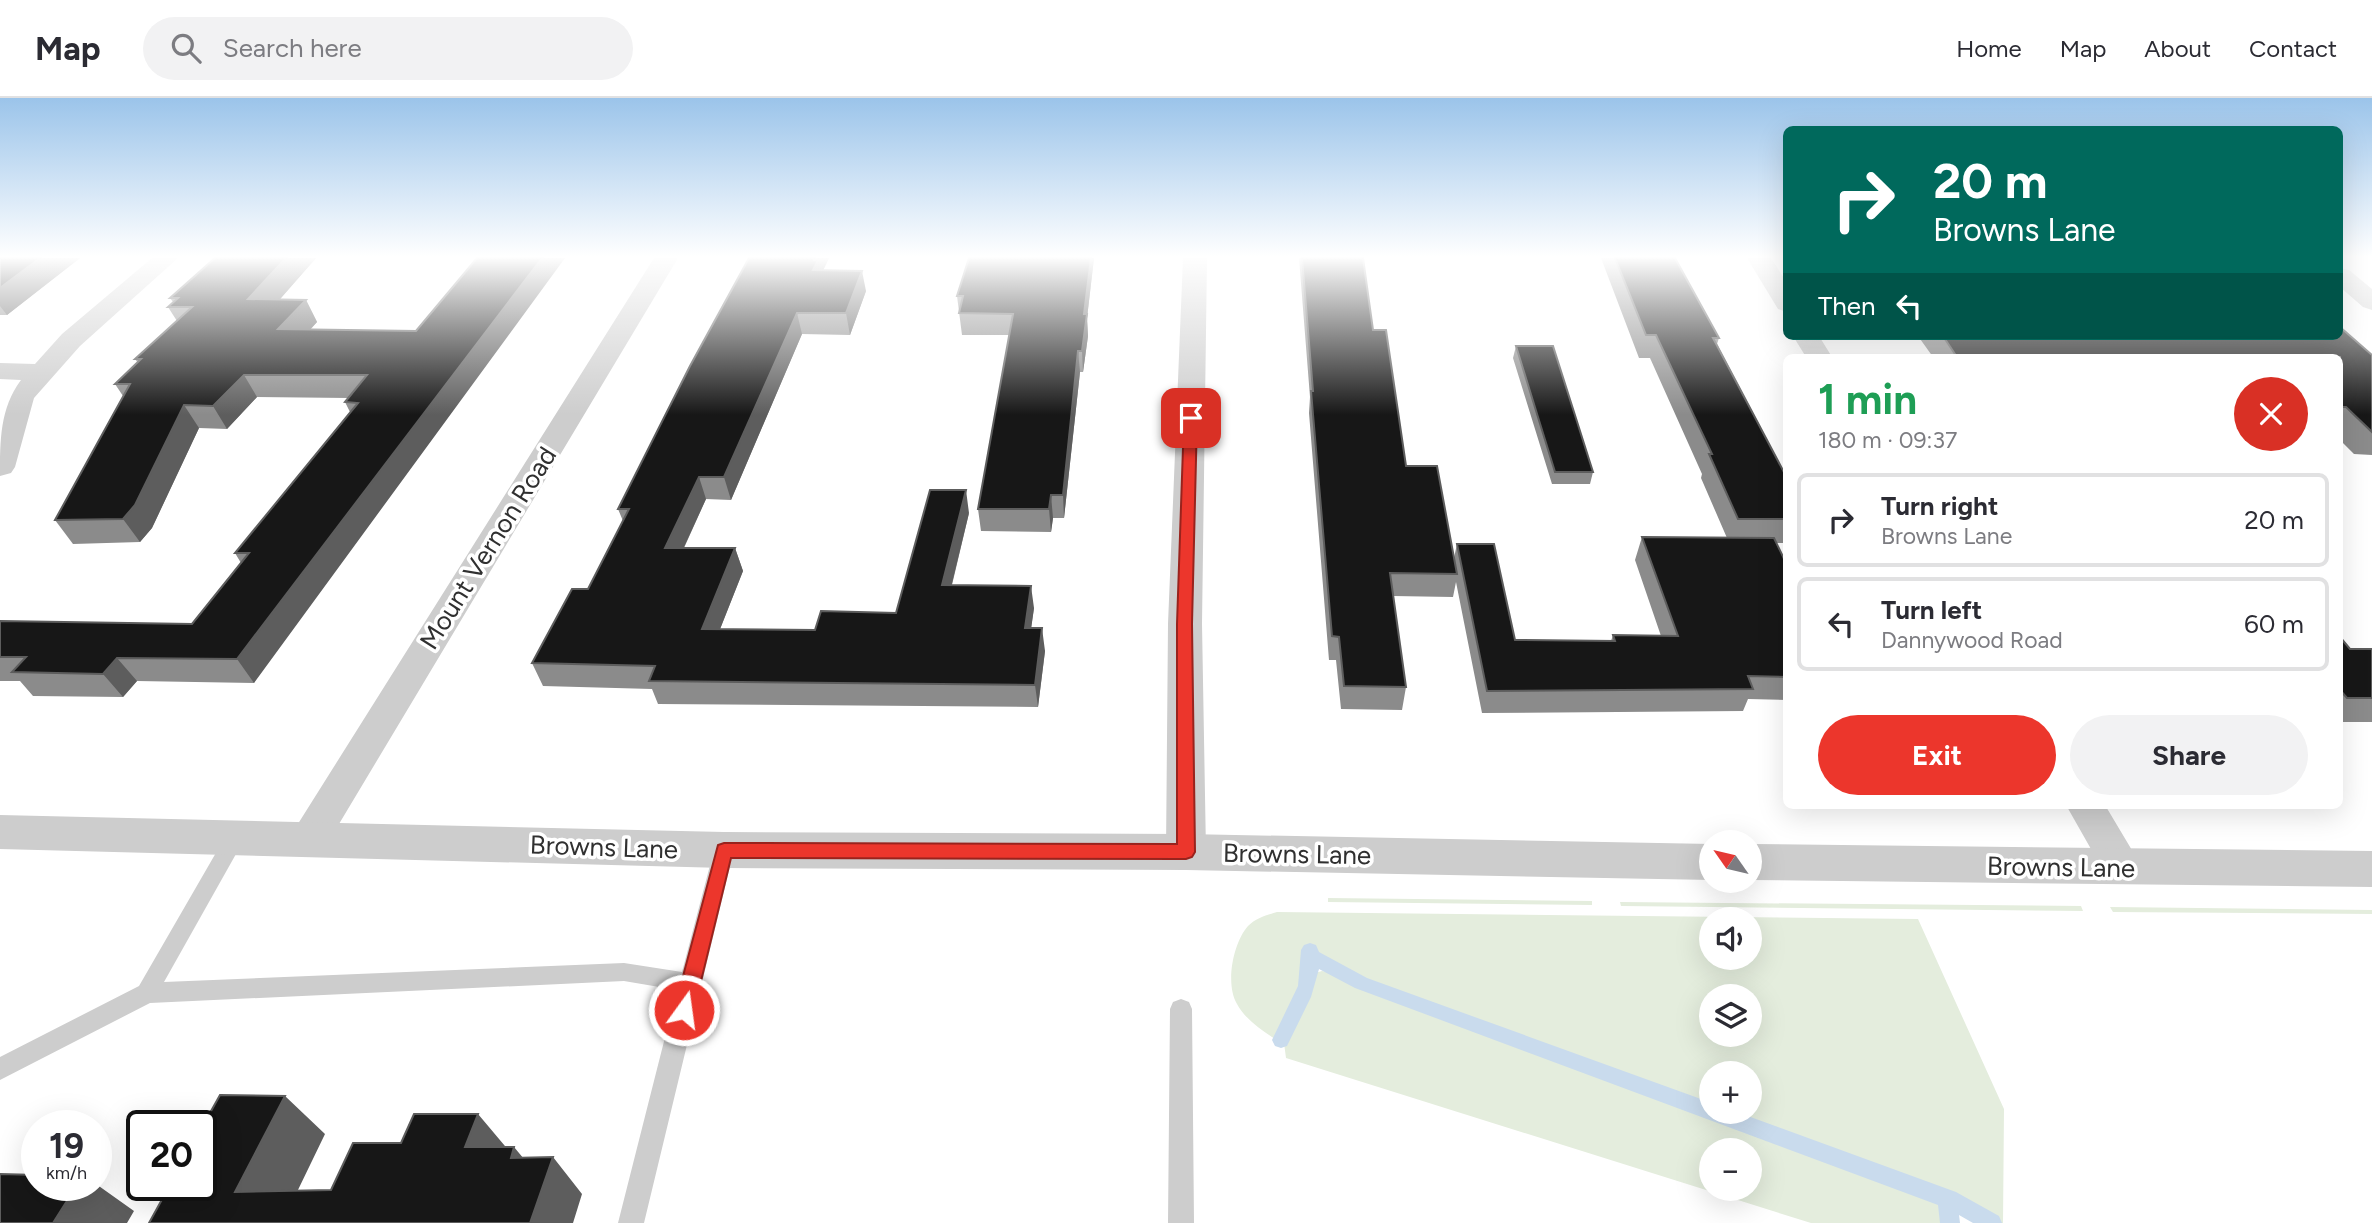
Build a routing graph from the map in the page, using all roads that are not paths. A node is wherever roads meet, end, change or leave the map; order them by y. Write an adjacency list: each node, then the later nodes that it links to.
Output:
1 (105, 310): 5 (street)
2 (634, 310): 10 (street, Mount Vernon Road)
3 (1194, 310): 12 (street)
4 (0, 371): 5 (street)
5 (42, 372): 6 (street)
6 (0, 467)
7 (2087, 809): 15 (street)
8 (0, 832): 9 (street, Browns Lane)
9 (235, 838): 10 (street, Browns Lane); 18 (lane)
10 (310, 838): 11 (street, Browns Lane)
11 (724, 850): 12 (street, Browns Lane); 17 (lane)
12 (1186, 852): 13 (street, Browns Lane)
13 (1699, 862)
14 (1762, 862): 15 (street, Browns Lane)
15 (2122, 867): 16 (street, Browns Lane)
16 (2372, 869)
17 (690, 983): 18 (lane); 21 (lane)
18 (147, 993): 20 (lane)
19 (1181, 1009): 22 (lane)
20 (0, 1069)
21 (631, 1223)
22 (1181, 1223)

